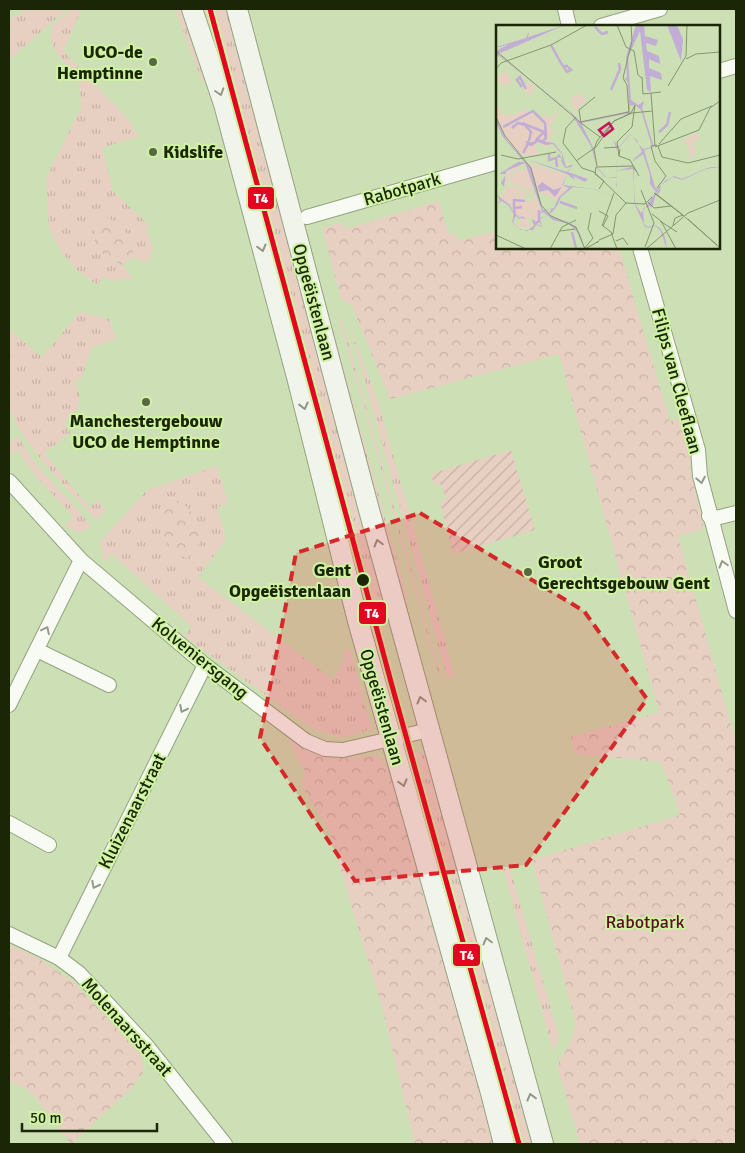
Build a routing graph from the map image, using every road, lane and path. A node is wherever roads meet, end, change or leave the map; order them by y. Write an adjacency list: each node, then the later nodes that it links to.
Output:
1 (192, 9): 22 (main road, Opgeëistenlaan, one-way to 22)
2 (237, 9): 21 (main road, Opgeëistenlaan, one-way to 2)
3 (564, 9): 5 (street)
4 (660, 9): 6 (street)
5 (569, 25)
6 (604, 25)
7 (736, 66): 8 (street)
8 (720, 71)
9 (496, 163): 10 (street, Rabotpark)
10 (307, 217)
11 (640, 249): 14 (street, Filips van Cleeflaan, one-way to 14)
12 (9, 481): 15 (street, Kolveniersgang)
13 (736, 513): 14 (street)
14 (709, 516): 16 (street, Filips van Cleeflaan, one-way to 14)
15 (81, 560): 17 (street, one-way to 15); 18 (street, Kolveniersgang)
16 (736, 611)
17 (37, 650): 19 (street); 20 (street)
18 (205, 665): 22 (street, Kolveniersgang); 26 (street, Kluizenaarstraat, one-way to 26)
19 (109, 685)
20 (9, 705)
21 (429, 730): 22 (street, Kolveniersgang); 29 (main road, Opgeëistenlaan, one-way to 21)
22 (390, 739): 28 (main road, Opgeëistenlaan, one-way to 28)
23 (9, 823): 24 (street)
24 (49, 845)
25 (9, 934): 26 (street, Molenaarsstraat)
26 (59, 958): 27 (street, Molenaarsstraat)
27 (225, 1144)
28 (504, 1144)
29 (543, 1144)

